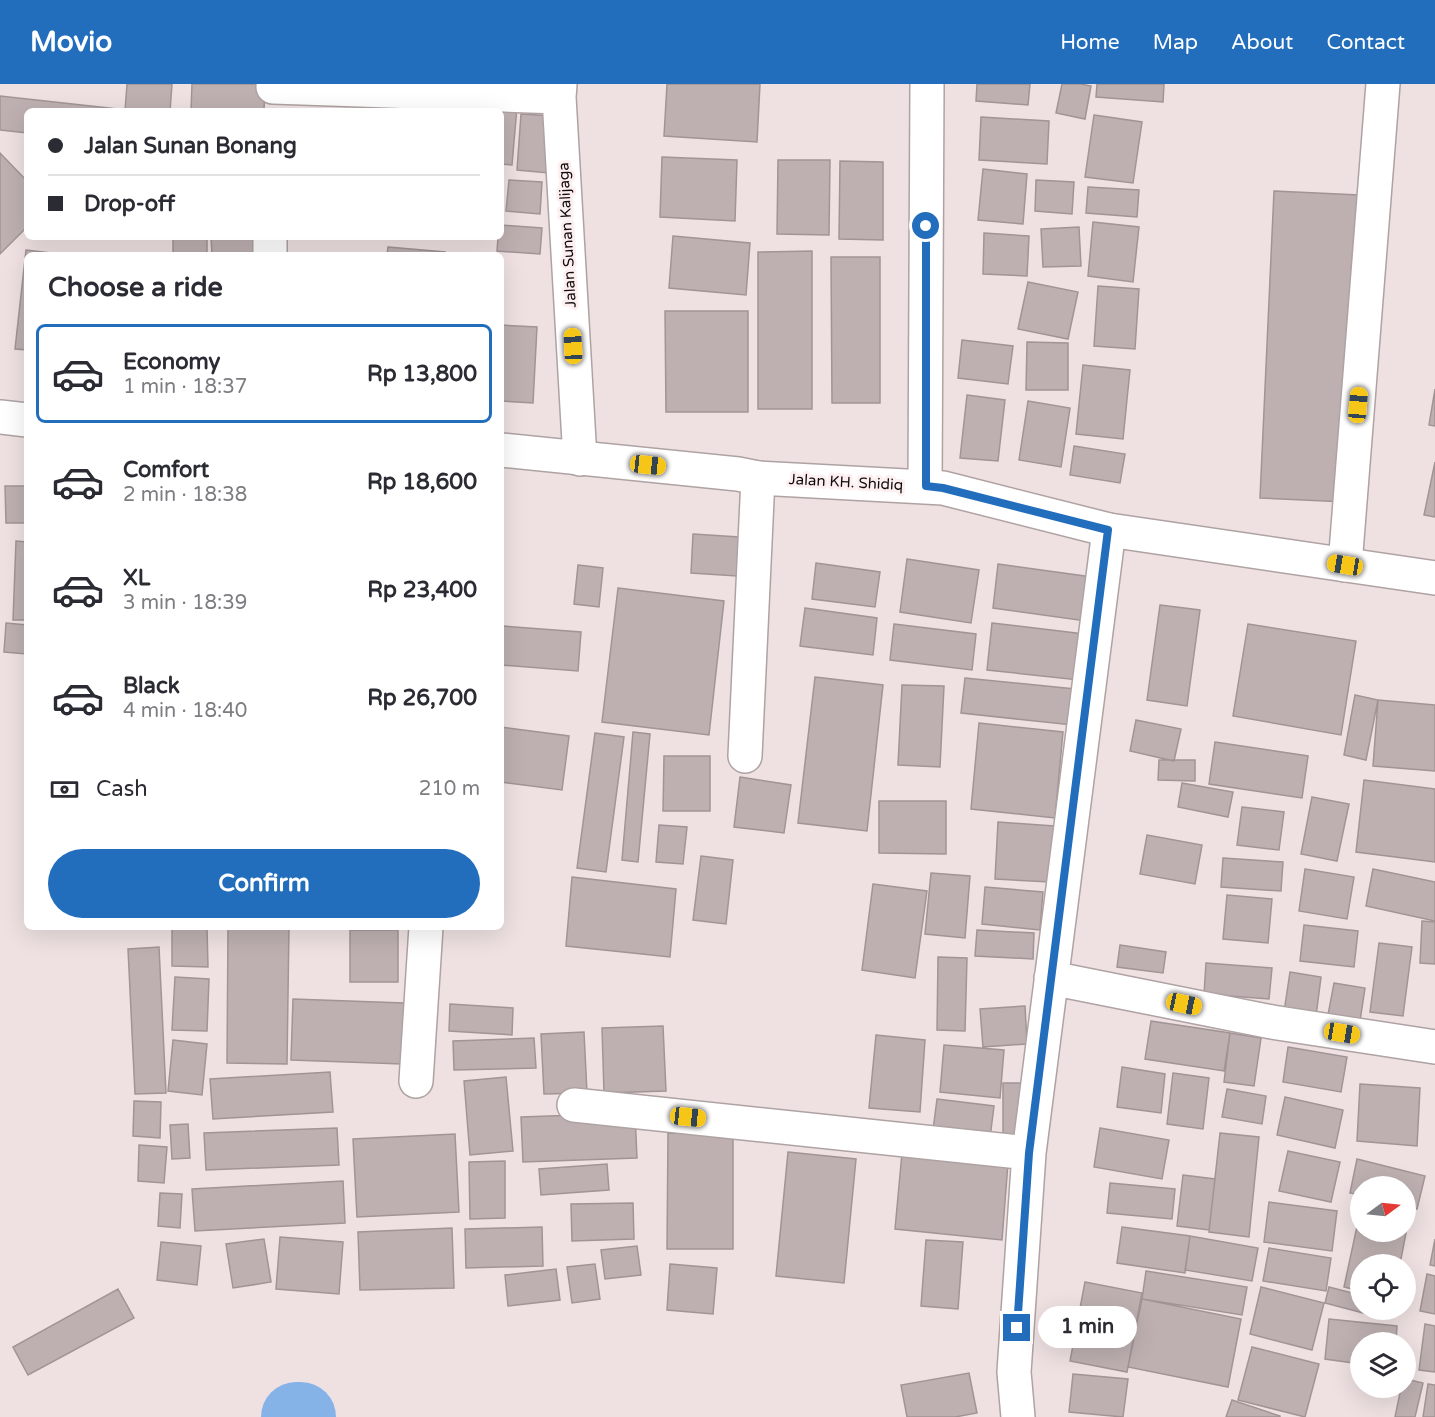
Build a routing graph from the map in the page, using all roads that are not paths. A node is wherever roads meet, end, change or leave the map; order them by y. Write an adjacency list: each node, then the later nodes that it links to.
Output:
1 (927, 84): 10 (street)
2 (1383, 84): 12 (street)
3 (559, 91): 4 (street); 8 (street, Jalan Sunan Kalijaga)
4 (273, 94)
5 (0, 417): 6 (street)
6 (24, 420)
7 (504, 450): 8 (street, Jalan KH. Shidiq)
8 (580, 459): 9 (street, Jalan KH. Shidiq)
9 (758, 478): 10 (street, Jalan KH. Shidiq); 14 (street)
10 (926, 486): 11 (street, Jalan KH. Shidiq)
11 (1108, 530): 12 (street, Jalan KH. Shidiq); 16 (street)
12 (1345, 565): 13 (street, Jalan KH. Shidiq)
13 (1435, 578)
14 (745, 756)
15 (426, 930): 18 (street)
16 (1051, 978): 17 (street); 20 (street)
17 (1435, 1047)
18 (416, 1081)
19 (574, 1105): 20 (street)
20 (1029, 1153): 21 (street)
21 (1018, 1417)

